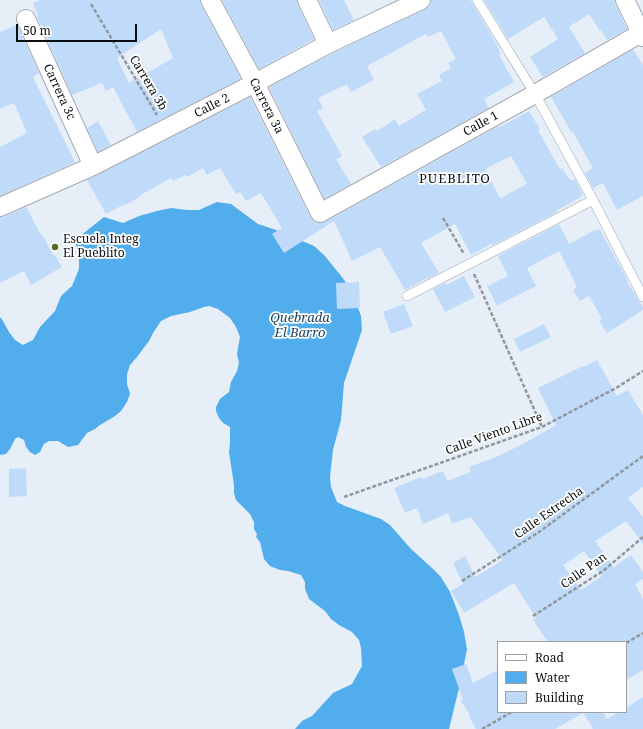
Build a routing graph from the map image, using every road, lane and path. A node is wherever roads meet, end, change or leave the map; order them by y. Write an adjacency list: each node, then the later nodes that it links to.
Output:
1 (210, 0): 10 (street, Carrera 3a)
2 (308, 0): 9 (street)
3 (421, 0): 9 (street, Calle 2)
4 (477, 0): 11 (lane)
5 (625, 0): 8 (street)
6 (91, 4): 12 (path, Carrera 3b)
7 (26, 19): 13 (street, Carrera 3c)
8 (642, 35): 11 (street, Calle 1)
9 (328, 44): 10 (street, Calle 2)
10 (255, 84): 12 (street, Calle 2); 16 (street, Carrera 3a)
11 (535, 94): 14 (lane); 16 (street, Calle 1)
12 (166, 129): 13 (street, Calle 2)
13 (93, 166): 15 (street, Calle 2)
14 (593, 200): 18 (lane); 20 (lane)
15 (0, 207)
16 (320, 213)
17 (444, 218): 18 (path)
18 (469, 264): 19 (lane); 22 (path)
19 (407, 296)
20 (643, 297)
21 (643, 371): 22 (path, Calle Viento Libre)
22 (542, 427): 24 (path, Calle Viento Libre)
23 (643, 456): 26 (path, Calle Estrecha)
24 (344, 498)
25 (643, 537): 27 (path, Calle Pan)
26 (462, 581)
27 (533, 616)
28 (643, 633): 29 (path)
29 (627, 642)
30 (510, 713): 31 (path)
31 (482, 729)

